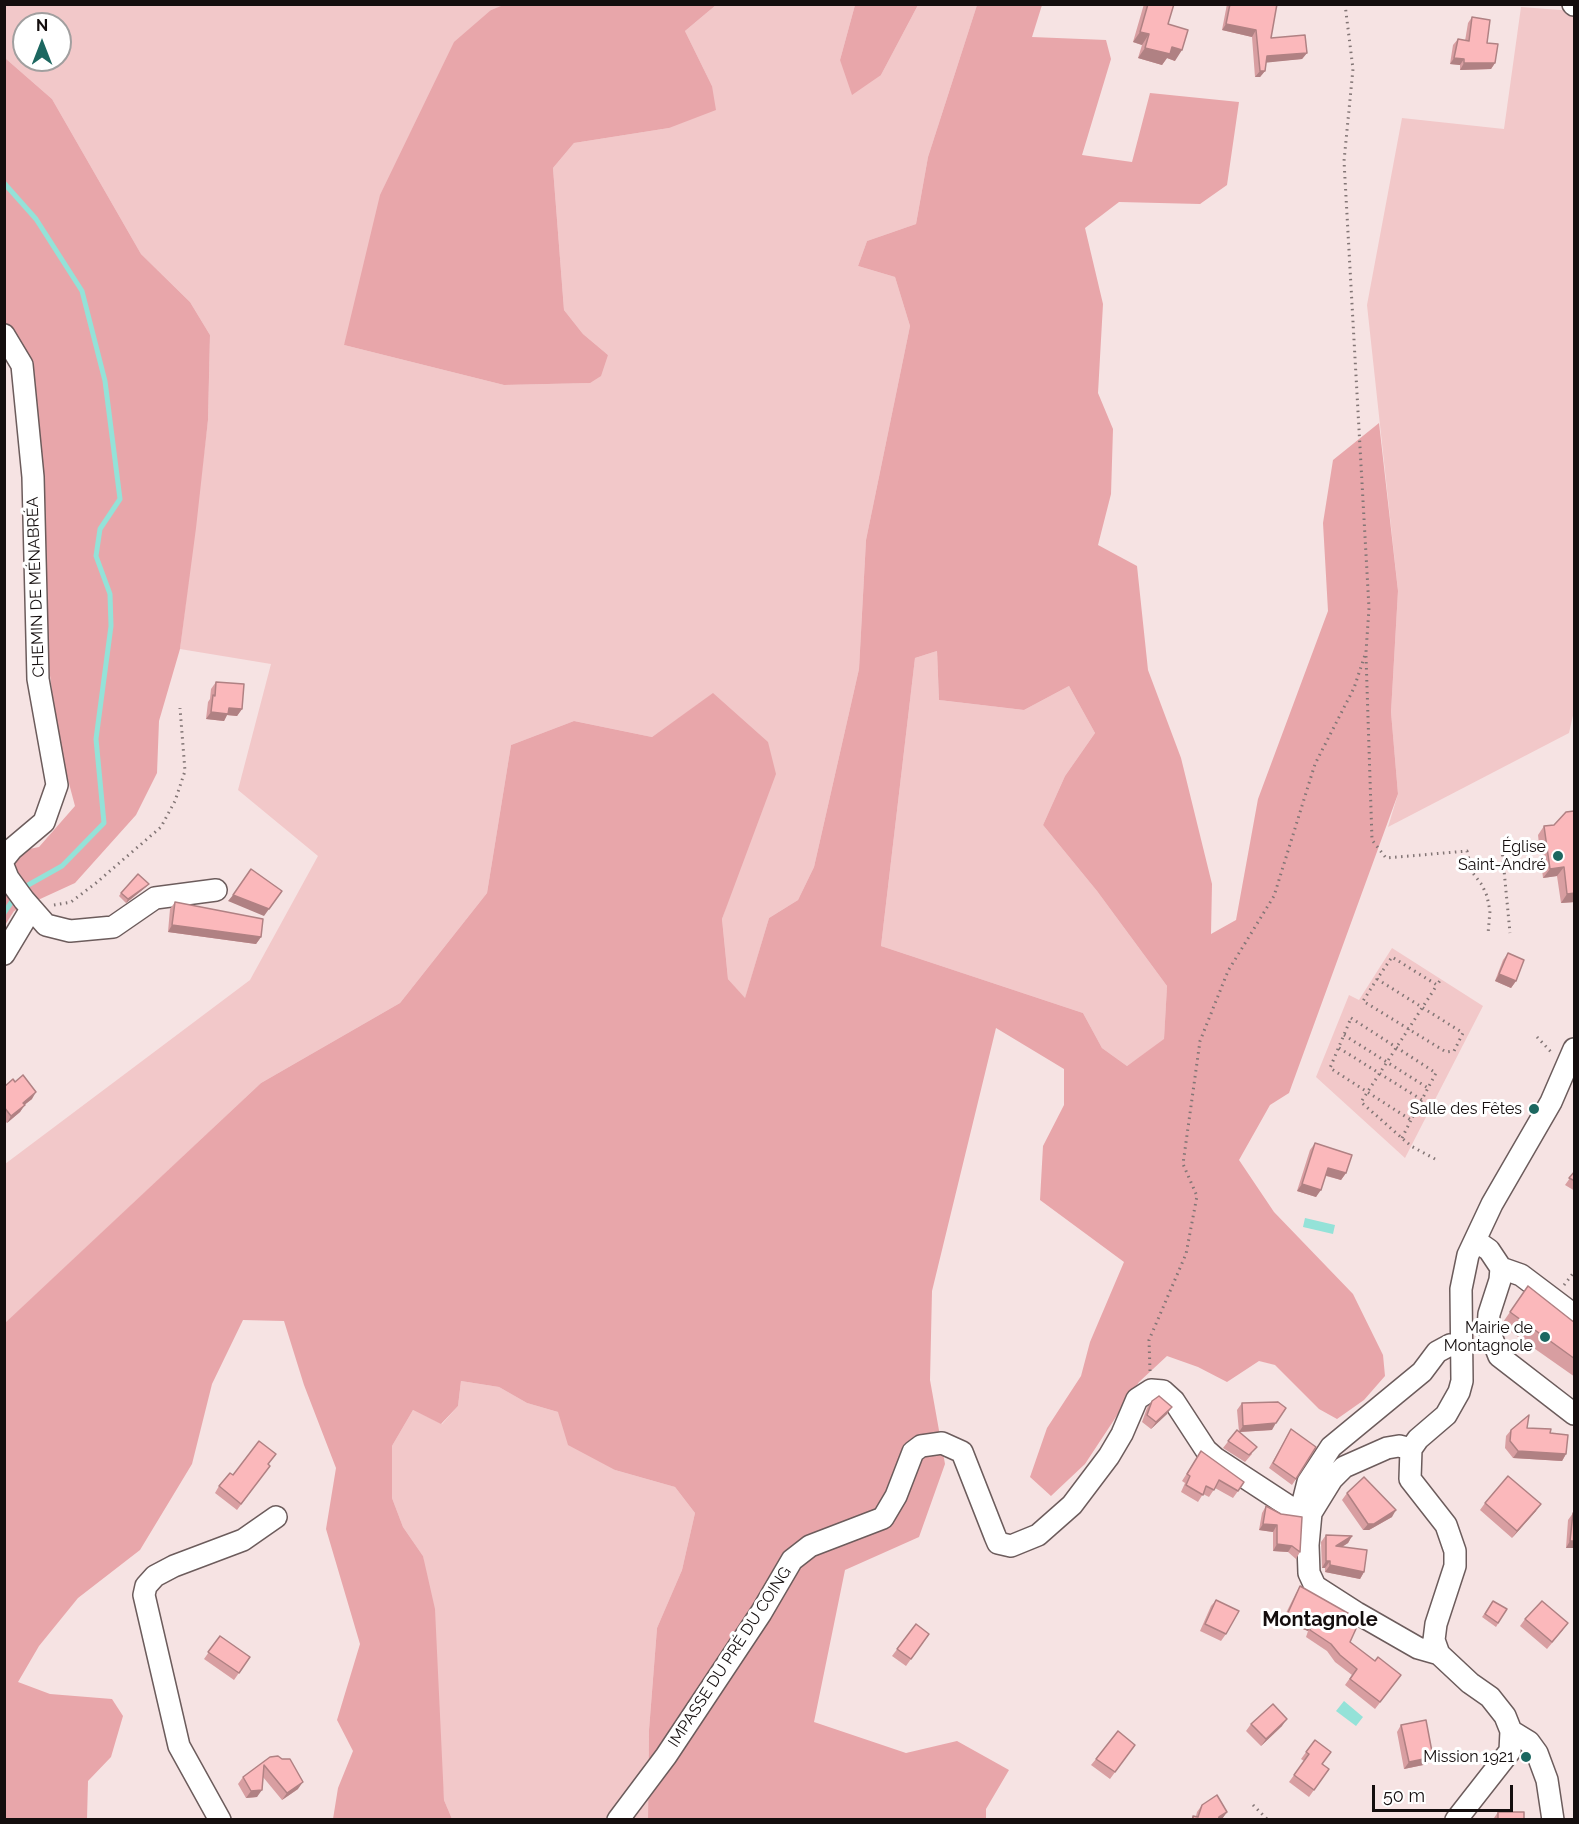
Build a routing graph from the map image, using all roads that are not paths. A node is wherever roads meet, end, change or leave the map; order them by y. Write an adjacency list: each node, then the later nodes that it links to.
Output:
1 (4, 335): 2 (street, CHEMIN DE MÉNABRÉA)
2 (6, 868): 4 (street, CHEMIN DE MÉNABRÉA)
3 (216, 891): 4 (street, CHEMIN DE MÉNABRÉA)
4 (27, 904): 5 (street)
5 (4, 954)
6 (1575, 1049): 7 (street)
7 (1476, 1241): 8 (street); 10 (street)
8 (1501, 1268): 9 (street); 11 (street)
9 (1575, 1315)
10 (1460, 1344): 12 (street); 13 (street)
11 (1575, 1414)
12 (1411, 1449): 13 (street); 15 (street)
13 (1306, 1511): 15 (street); 18 (street, IMPASSE DU PRÉ DU COING)
14 (276, 1517): 17 (street)
15 (1439, 1654): 16 (street)
16 (1511, 1731): 19 (street); 20 (street)
17 (220, 1820)
18 (618, 1820)
19 (1456, 1820)
20 (1553, 1820)

